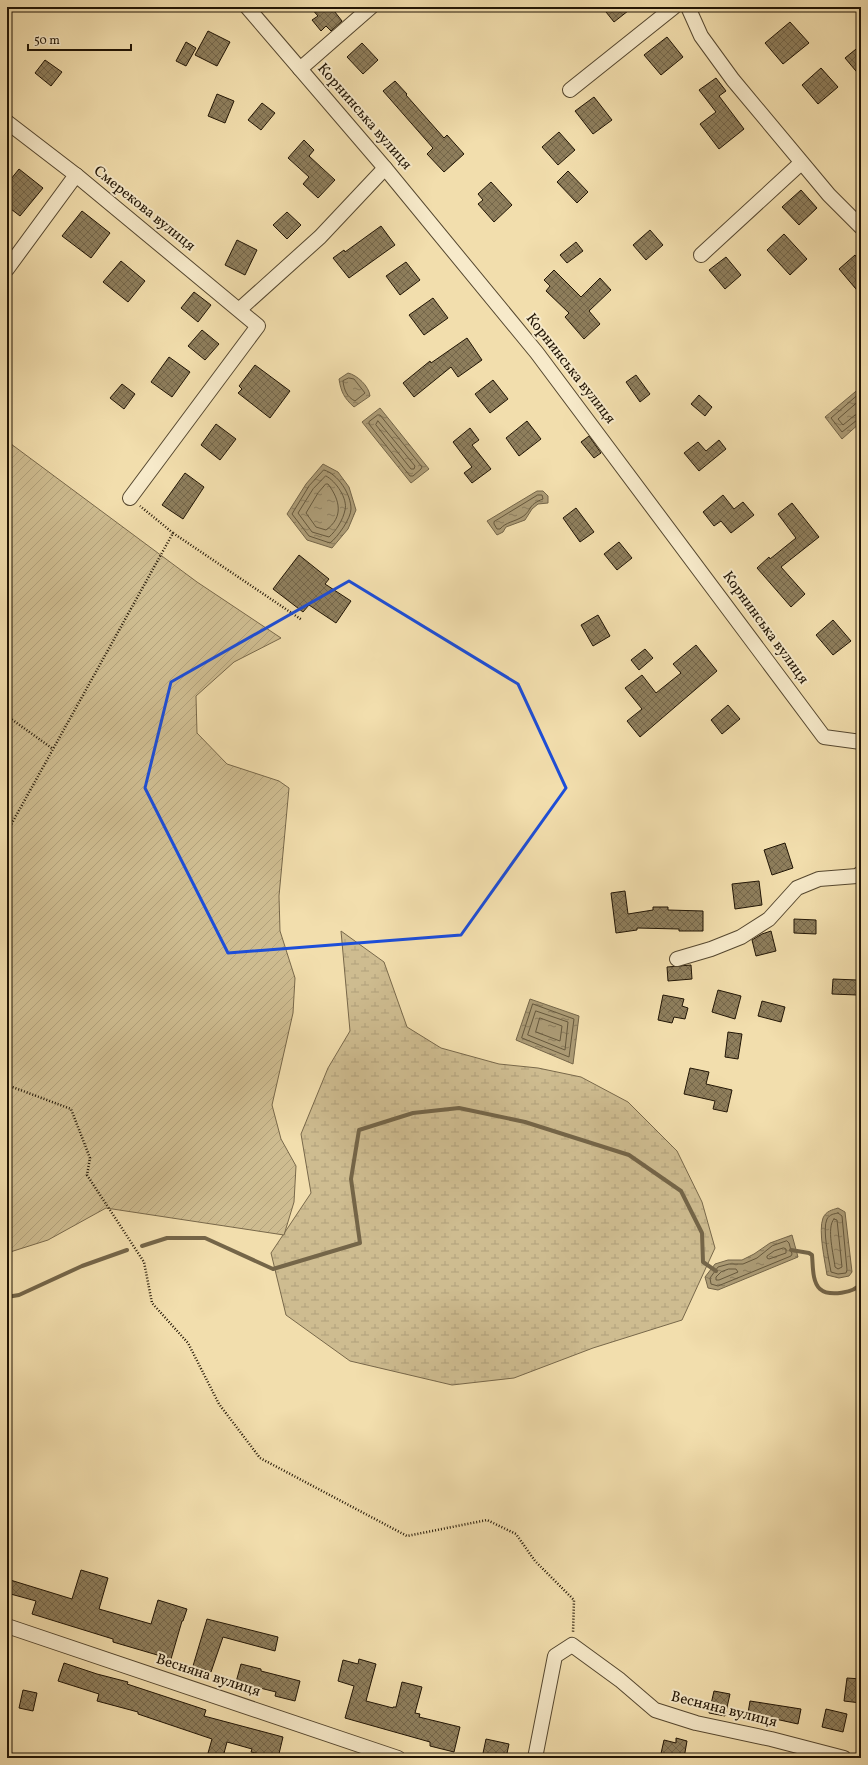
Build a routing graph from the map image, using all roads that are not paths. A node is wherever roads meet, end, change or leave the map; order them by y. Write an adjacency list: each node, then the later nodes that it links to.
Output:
1 (247, 7): 5 (street, Корнинська вулиця)
2 (371, 7): 5 (street)
3 (674, 7): 6 (street)
4 (688, 7): 8 (street)
5 (300, 69): 9 (street, Корнинська вулиця)
6 (570, 90)
7 (7, 122): 10 (street, Смерекова вулиця)
8 (801, 164): 11 (street); 12 (street)
9 (385, 168): 14 (street); 16 (street, Корнинська вулиця)
10 (76, 175): 13 (street); 14 (street, Смерекова вулиця)
11 (861, 227)
12 (701, 255)
13 (7, 269)
14 (240, 309): 15 (street, Смерекова вулиця)
15 (130, 498)
16 (861, 742)
17 (861, 873): 18 (street)
18 (677, 959)
19 (7, 1626): 20 (street, Весняна вулиця)
20 (398, 1758)
21 (535, 1758): 22 (street, Весняна вулиця)
22 (844, 1758)

